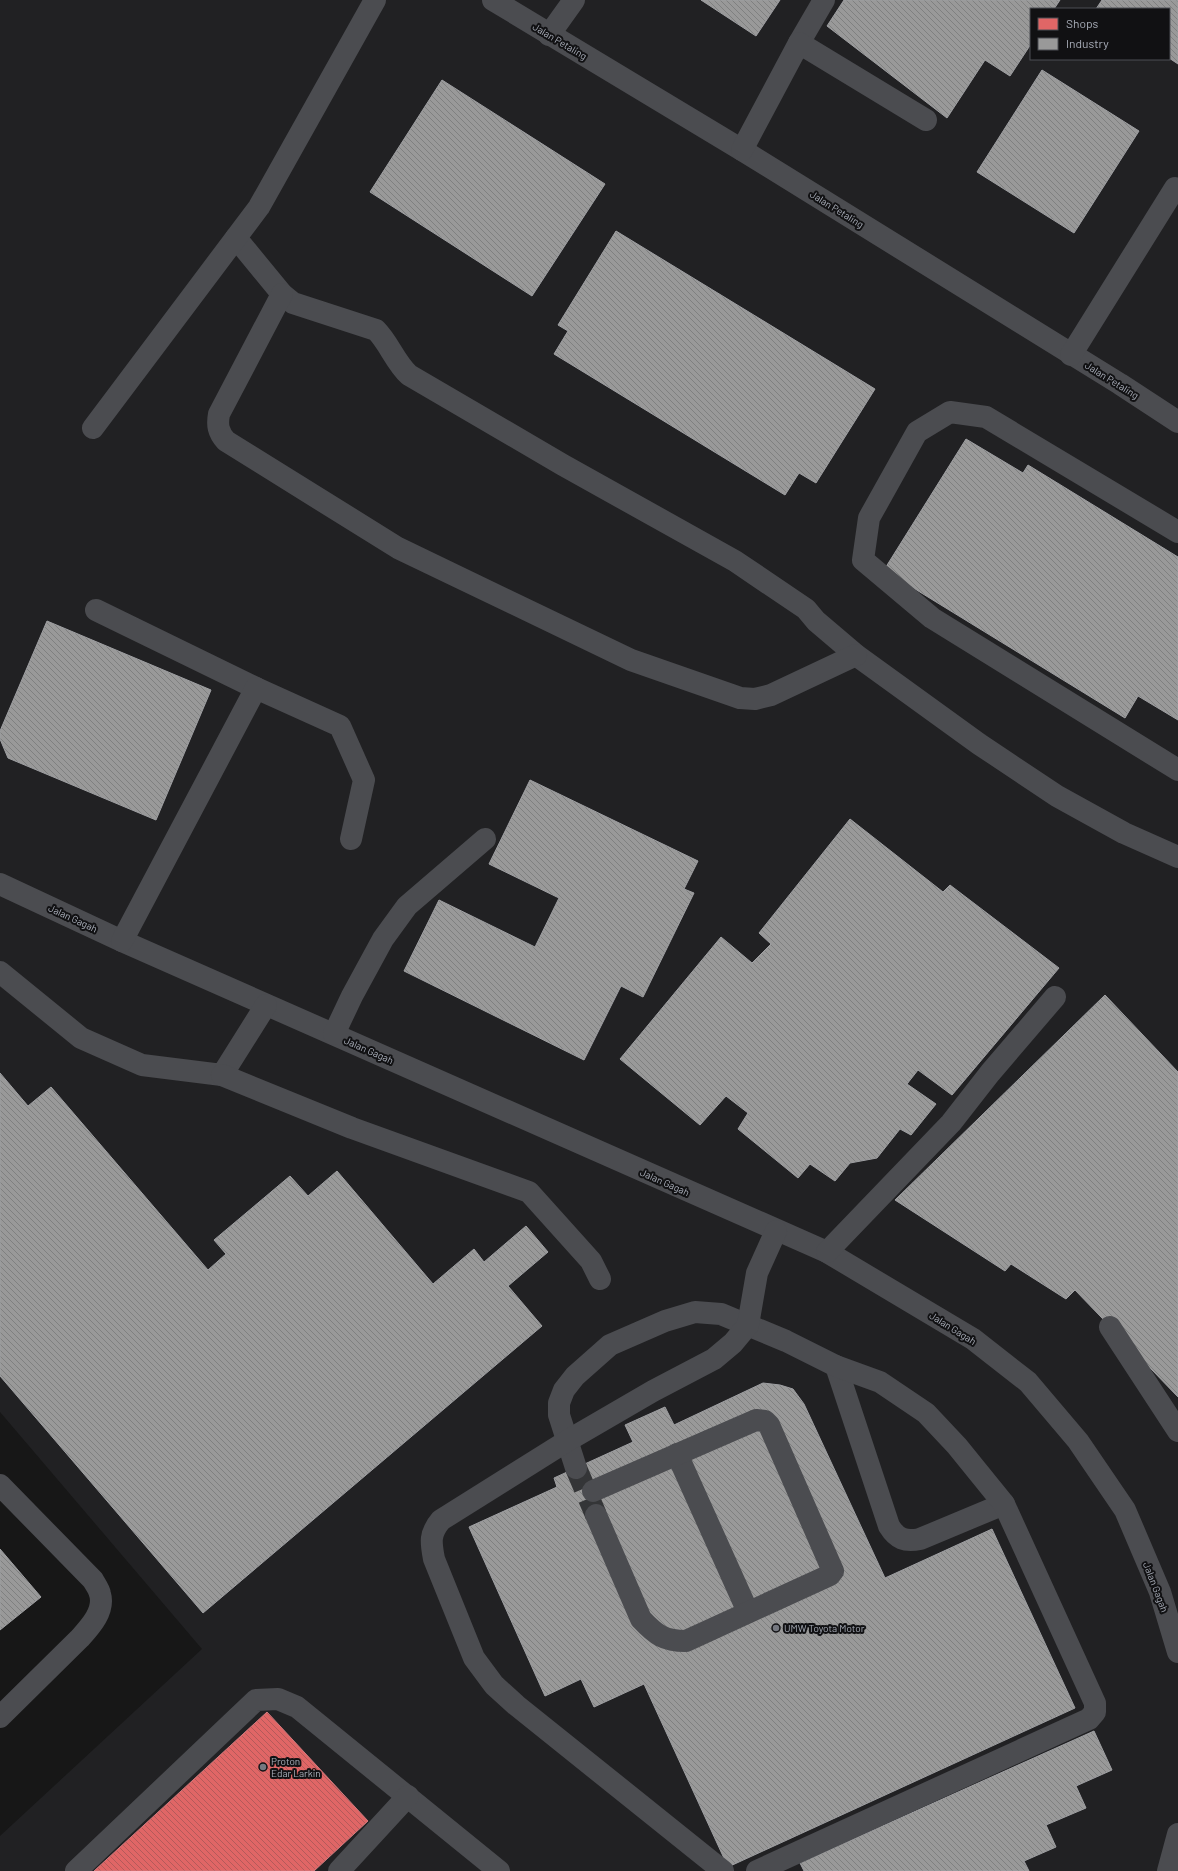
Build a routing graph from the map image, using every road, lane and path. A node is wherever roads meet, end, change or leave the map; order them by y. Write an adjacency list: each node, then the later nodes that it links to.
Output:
1 (375, 0): 10 (street)
2 (493, 0): 5 (street, Jalan Petaling)
3 (574, 0): 5 (street)
4 (824, 0): 6 (street)
5 (549, 35): 8 (street, Jalan Petaling)
6 (799, 43): 7 (street); 8 (street)
7 (926, 120)
8 (742, 150): 12 (street, Jalan Petaling)
9 (1175, 188): 12 (street)
10 (236, 238): 11 (street); 14 (street)
11 (282, 294): 17 (street); 17 (street)
12 (1071, 355): 13 (street, Jalan Petaling)
13 (1178, 422)
14 (93, 428)
15 (1178, 532): 19 (street)
16 (96, 610): 18 (street)
17 (856, 655): 22 (street)
18 (256, 688): 20 (street); 24 (street)
19 (1178, 770)
20 (351, 839)
21 (485, 839): 28 (street)
22 (1178, 857)
23 (0, 884): 24 (street, Jalan Gagah)
24 (122, 941): 27 (street, Jalan Gagah)
25 (0, 972): 29 (street)
26 (1055, 997): 31 (street)
27 (266, 1005): 28 (street, Jalan Gagah); 29 (street)
28 (334, 1034): 30 (street, Jalan Gagah)
29 (222, 1074): 32 (street)
30 (776, 1231): 31 (street, Jalan Gagah); 33 (street)
31 (827, 1252): 45 (street, Jalan Gagah)
32 (600, 1279)
33 (748, 1325): 35 (street); 37 (street); 37 (street)
34 (1110, 1327): 36 (street)
35 (836, 1366): 42 (street); 42 (street)
36 (1178, 1431)
37 (567, 1441): 39 (street); 52 (street)
38 (677, 1454): 41 (street); 44 (street); 44 (street)
39 (576, 1468)
40 (0, 1486): 46 (street)
41 (593, 1491)
42 (1004, 1504): 53 (street)
43 (596, 1515): 44 (street)
44 (748, 1612)
45 (1178, 1652)
46 (4, 1707)
47 (408, 1796): 49 (street); 50 (street); 51 (street)
48 (1178, 1834): 54 (street)
49 (76, 1871)
50 (339, 1871)
51 (500, 1871)
52 (723, 1871)
53 (757, 1871)
54 (1168, 1871)

